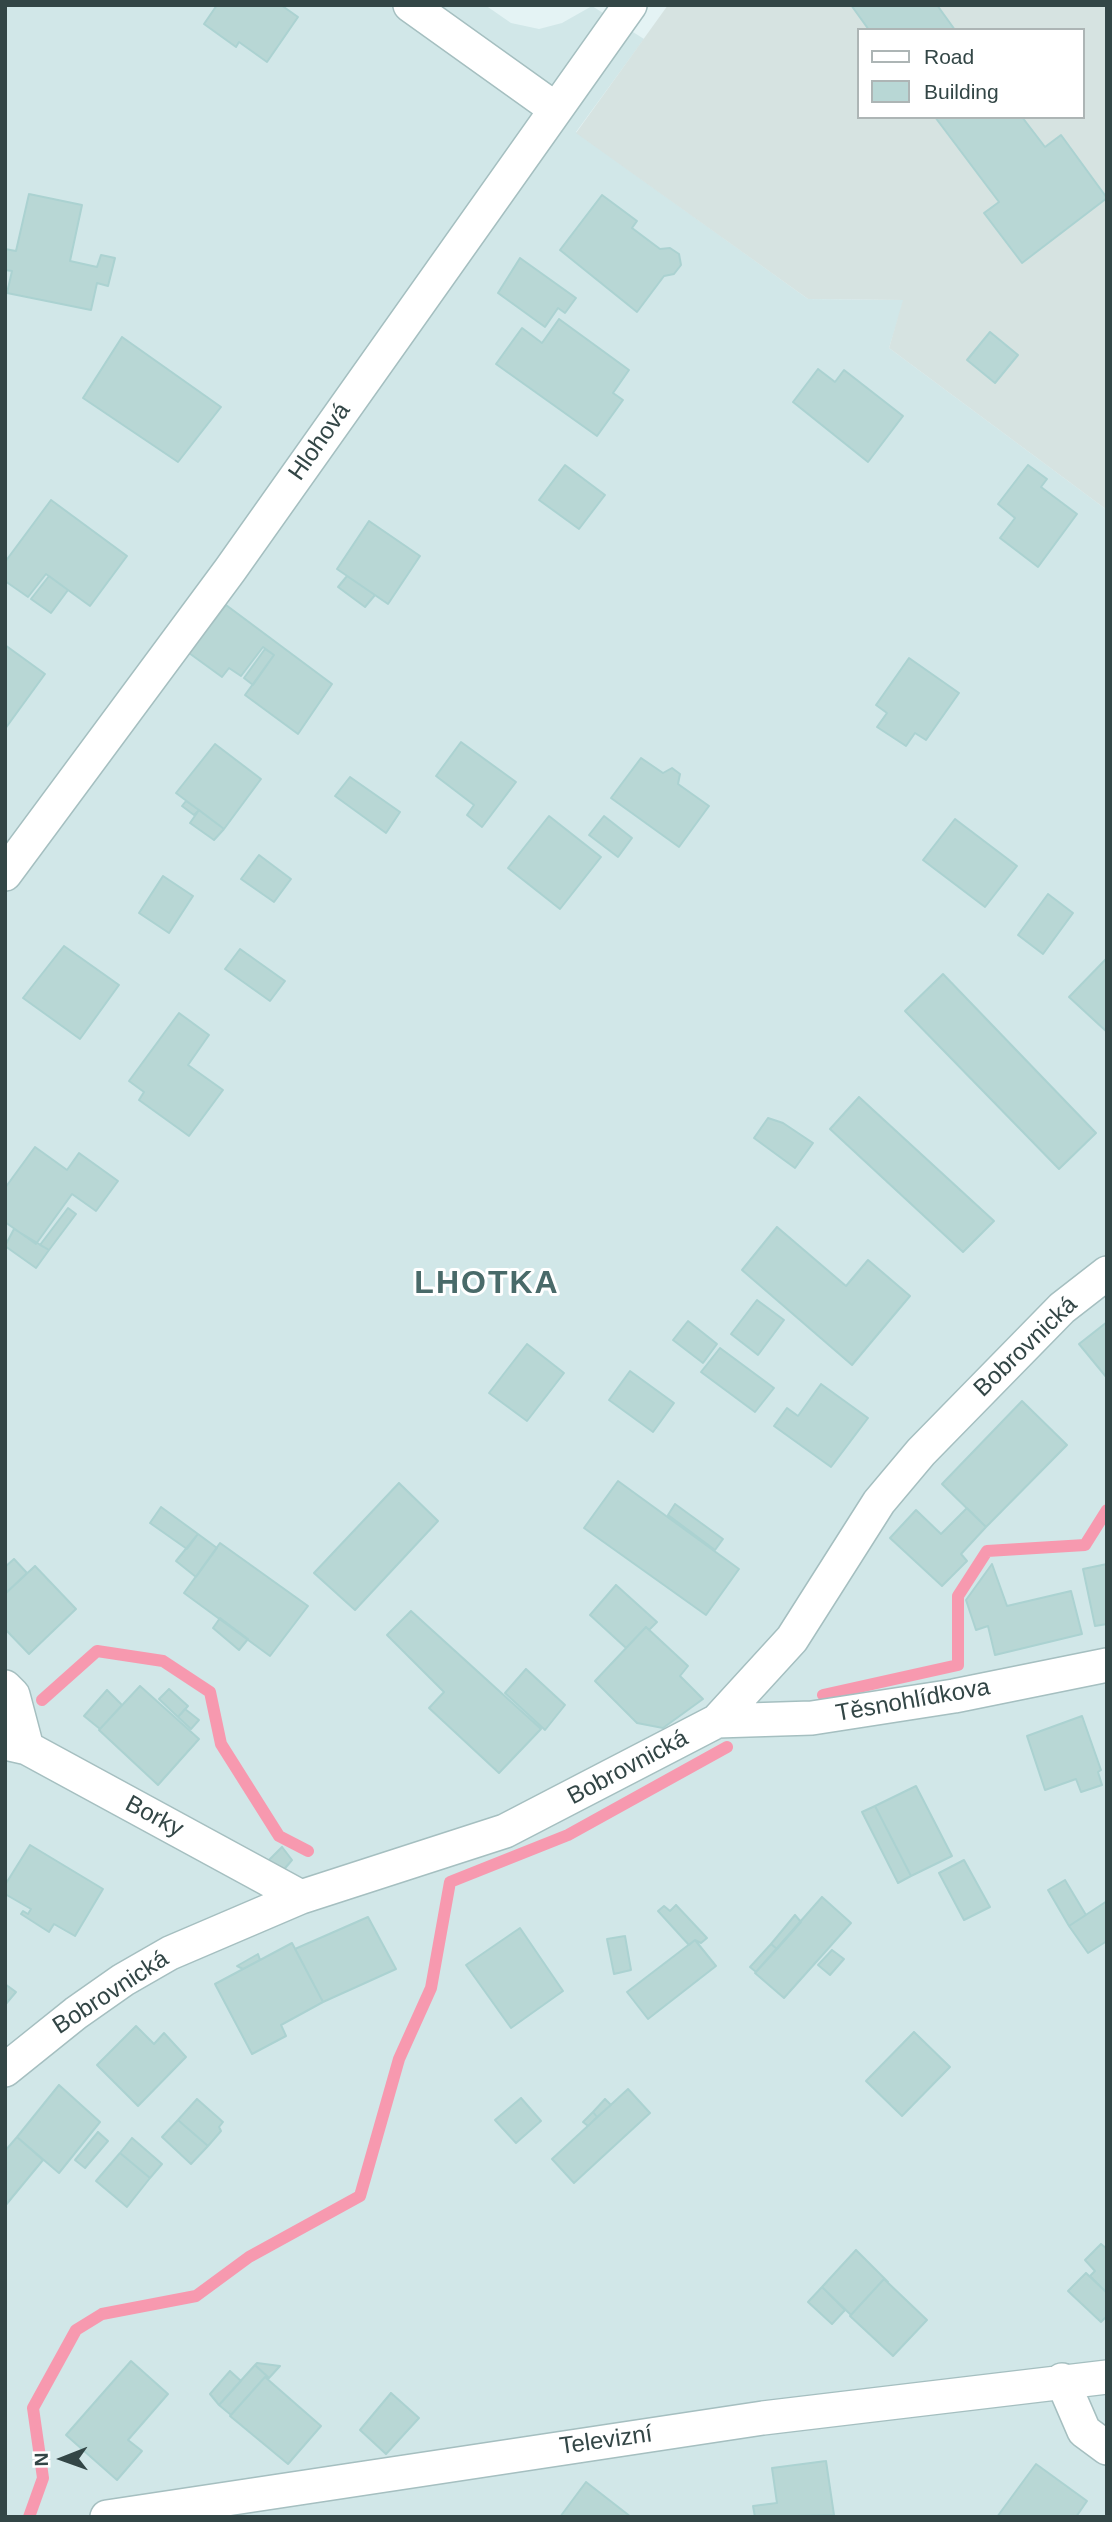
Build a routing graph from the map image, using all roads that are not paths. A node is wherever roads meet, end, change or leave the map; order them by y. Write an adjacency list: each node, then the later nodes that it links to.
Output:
1 (410, 5): 3 (street)
2 (630, 5): 3 (street, Hlohová)
3 (554, 108): 4 (street, Hlohová)
4 (5, 874)
5 (1107, 1273): 8 (street, Bobrovnická)
6 (1107, 1665): 8 (street, Těsnohlídkova)
7 (5, 1688): 9 (street)
8 (717, 1721): 10 (street, Bobrovnická)
9 (16, 1746): 10 (street, Borky)
10 (301, 1897): 11 (street, Bobrovnická)
11 (5, 2070)
12 (1107, 2376): 13 (street, Televizní)
13 (1062, 2380): 14 (street); 15 (street, Televizní)
14 (1107, 2448)
15 (107, 2517)

